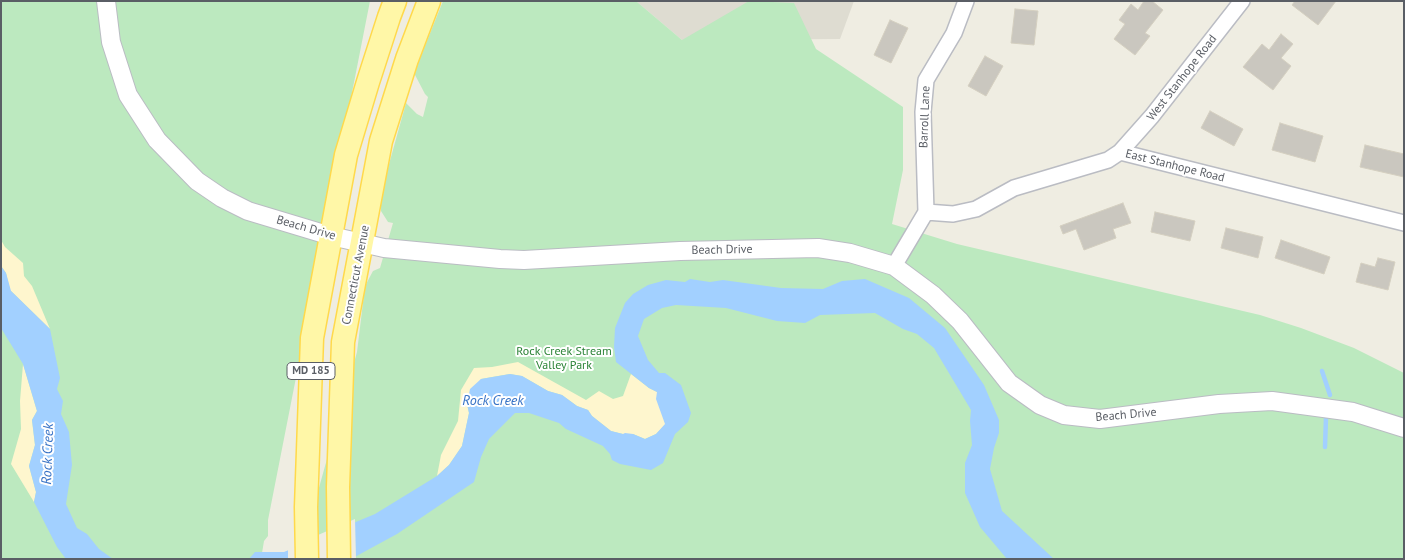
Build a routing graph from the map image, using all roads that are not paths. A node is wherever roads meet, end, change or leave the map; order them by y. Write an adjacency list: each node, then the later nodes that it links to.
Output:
1 (106, 1): 9 (street, Beach Drive)
2 (395, 1): 9 (main road, MD 185)
3 (429, 1): 10 (main road, Connecticut Avenue / MD 185)
4 (966, 1): 7 (street, Barroll Lane)
5 (1242, 1): 6 (street, West Stanhope Road)
6 (1120, 152): 7 (street, East Stanhope Road); 8 (street, East Stanhope Road)
7 (926, 212): 11 (street)
8 (1404, 222)
9 (331, 236): 10 (street, Beach Drive); 13 (main road, MD 185)
10 (362, 243): 11 (street, Beach Drive); 14 (main road, Connecticut Avenue / MD 185)
11 (894, 266): 12 (street, Beach Drive)
12 (1404, 428)
13 (307, 559)
14 (338, 559)

